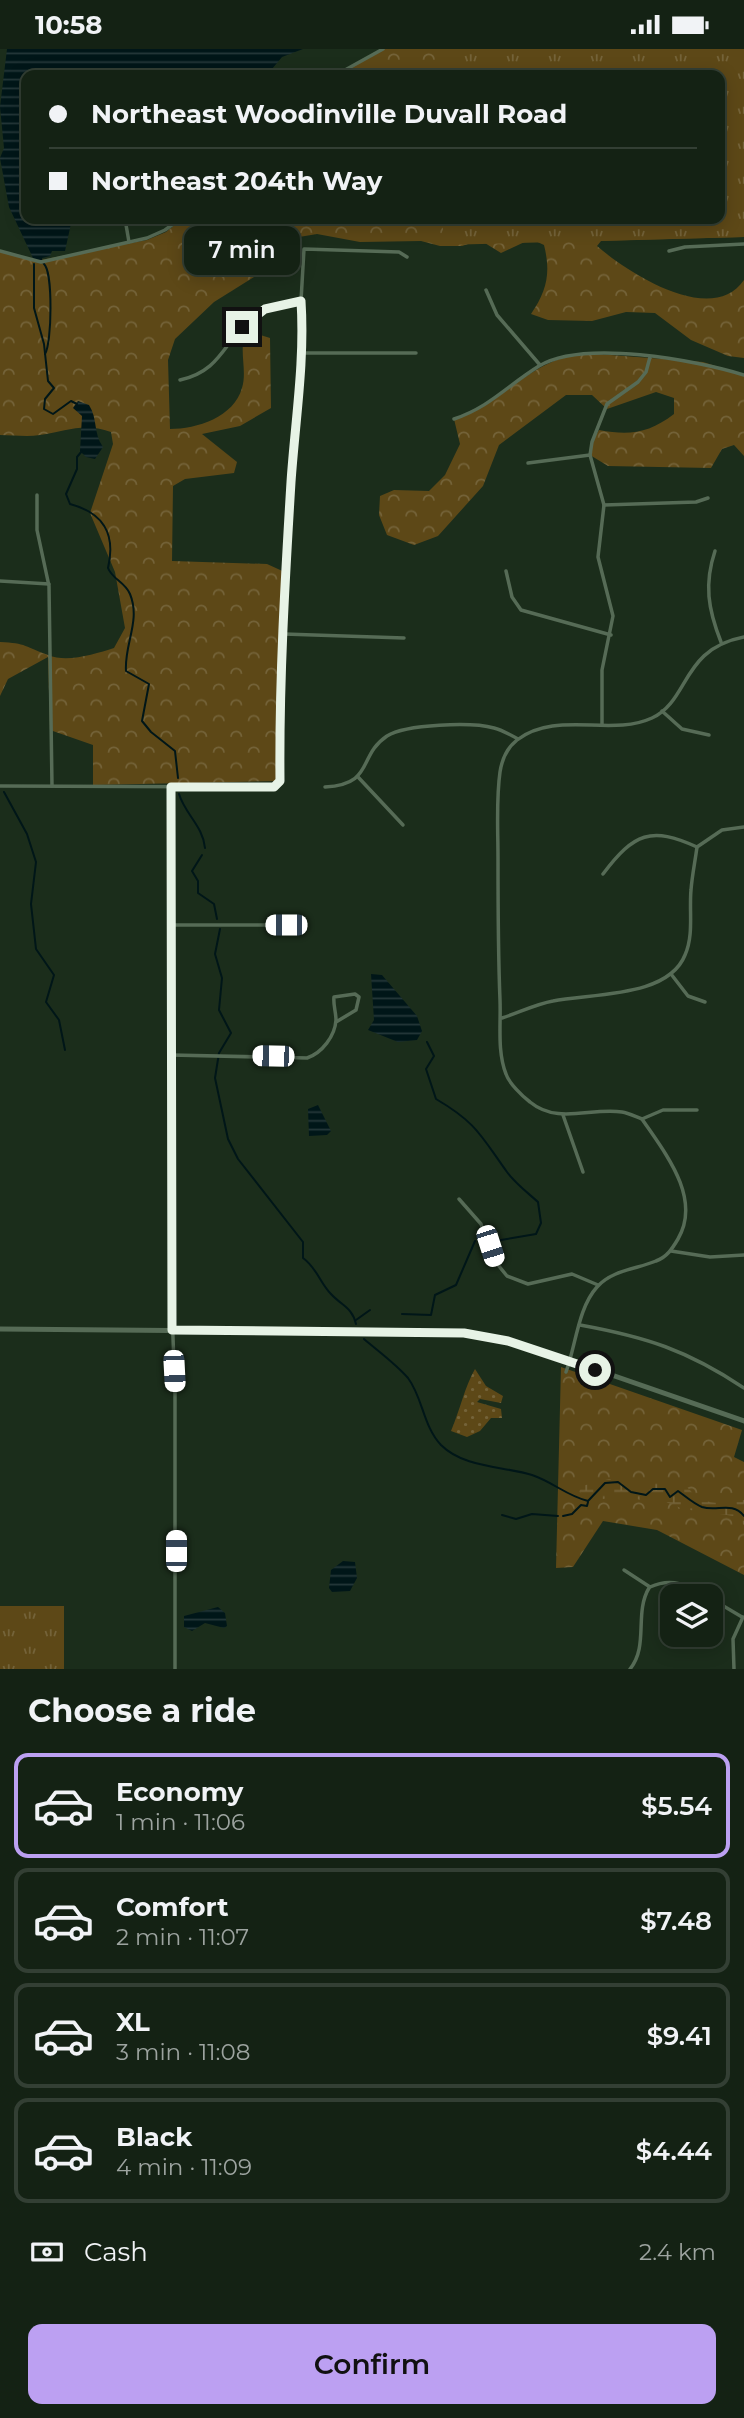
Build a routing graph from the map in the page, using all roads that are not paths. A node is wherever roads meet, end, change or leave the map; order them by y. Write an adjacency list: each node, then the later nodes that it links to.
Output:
1 (383, 49): 2 (street)
2 (345, 70)
3 (126, 224): 5 (street)
4 (172, 224): 5 (street)
5 (129, 241): 7 (street)
6 (744, 244): 8 (street)
7 (0, 251)
8 (669, 251)
9 (407, 257): 11 (street)
10 (486, 290): 15 (street)
11 (301, 301): 12 (street); 17 (street)
12 (303, 352): 13 (street); 28 (street)
13 (416, 353)
14 (650, 357): 15 (street); 16 (street); 19 (street)
15 (540, 365): 18 (street)
16 (744, 375)
17 (180, 380)
18 (454, 419)
19 (590, 455): 20 (street); 23 (street)
20 (527, 463)
21 (37, 495): 27 (street)
22 (708, 498): 23 (street)
23 (604, 505): 29 (street)
24 (715, 551): 32 (street)
25 (506, 571): 29 (street)
26 (0, 581): 27 (street)
27 (49, 584): 39 (street)
28 (284, 634): 31 (street); 40 (street)
29 (611, 635): 34 (street)
30 (744, 637): 32 (street)
31 (404, 638)
32 (721, 642): 33 (street)
33 (662, 711): 34 (street); 35 (street)
34 (602, 724): 36 (street)
35 (709, 735)
36 (518, 739): 37 (street); 50 (street)
37 (358, 777): 41 (street); 42 (street)
38 (0, 786): 39 (street)
39 (52, 786): 40 (street)
40 (171, 787): 46 (street)
41 (326, 787)
42 (403, 825)
43 (744, 827): 44 (street)
44 (697, 848): 45 (street); 48 (street)
45 (603, 874)
46 (172, 925): 47 (street); 52 (street)
47 (286, 925)
48 (671, 974): 49 (street); 50 (street)
49 (705, 1002)
50 (501, 1019): 54 (street)
51 (336, 1022): 51 (street); 52 (street)
52 (171, 1055): 63 (street)
53 (697, 1110): 55 (street)
54 (563, 1115): 55 (street); 56 (street)
55 (642, 1119): 58 (street)
56 (583, 1172)
57 (459, 1199): 60 (street)
58 (671, 1251): 59 (street); 60 (street)
59 (744, 1255)
60 (598, 1286): 61 (street)
61 (580, 1325): 64 (street); 66 (street)
62 (0, 1329): 63 (main road)
63 (172, 1330): 64 (main road); 73 (street)
64 (570, 1361): 65 (street); 67 (main road)
65 (566, 1372)
66 (744, 1388)
67 (744, 1421)
68 (624, 1570): 70 (street)
69 (686, 1584): 70 (street)
70 (650, 1587): 74 (street)
71 (723, 1606): 72 (street)
72 (743, 1618): 75 (street)
73 (175, 1669)
74 (630, 1669)
75 (734, 1669)

